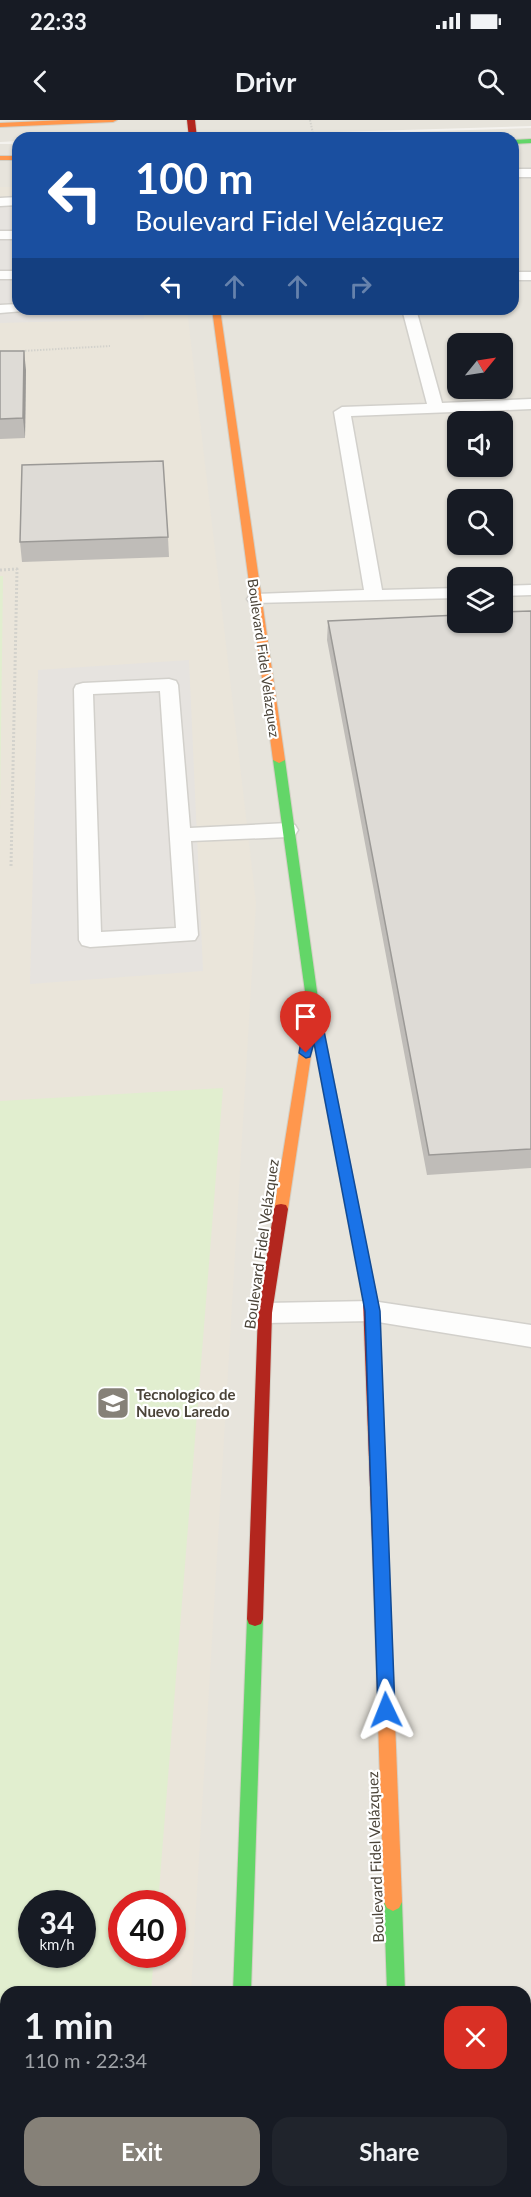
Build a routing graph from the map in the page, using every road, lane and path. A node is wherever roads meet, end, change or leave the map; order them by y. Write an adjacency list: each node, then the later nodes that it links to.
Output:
1 (113, 120): 2 (street)
2 (80, 121): 3 (street)
3 (0, 124)
4 (217, 315): 15 (street, Boulevard Fidel Velázquez)
5 (411, 315): 9 (lane)
6 (110, 346): 7 (path)
7 (22, 351)
8 (531, 404): 9 (lane)
9 (436, 409): 14 (lane)
10 (0, 570): 18 (path)
11 (531, 590): 12 (lane)
12 (513, 591)
13 (447, 593): 14 (lane)
14 (374, 596): 15 (lane)
15 (256, 599): 16 (street, Boulevard Fidel Velázquez)
16 (288, 830): 17 (lane); 19 (street, Boulevard Fidel Velázquez)
17 (179, 835): 17 (lane)
18 (11, 867)
19 (313, 1006): 20 (street, Boulevard Fidel Velázquez); 21 (street, Boulevard Fidel Velázquez)
20 (372, 1311): 21 (lane); 22 (lane); 24 (street, Boulevard Fidel Velázquez)
21 (265, 1313): 23 (street, Boulevard Fidel Velázquez)
22 (531, 1336)
23 (242, 1986)
24 (396, 1986)

